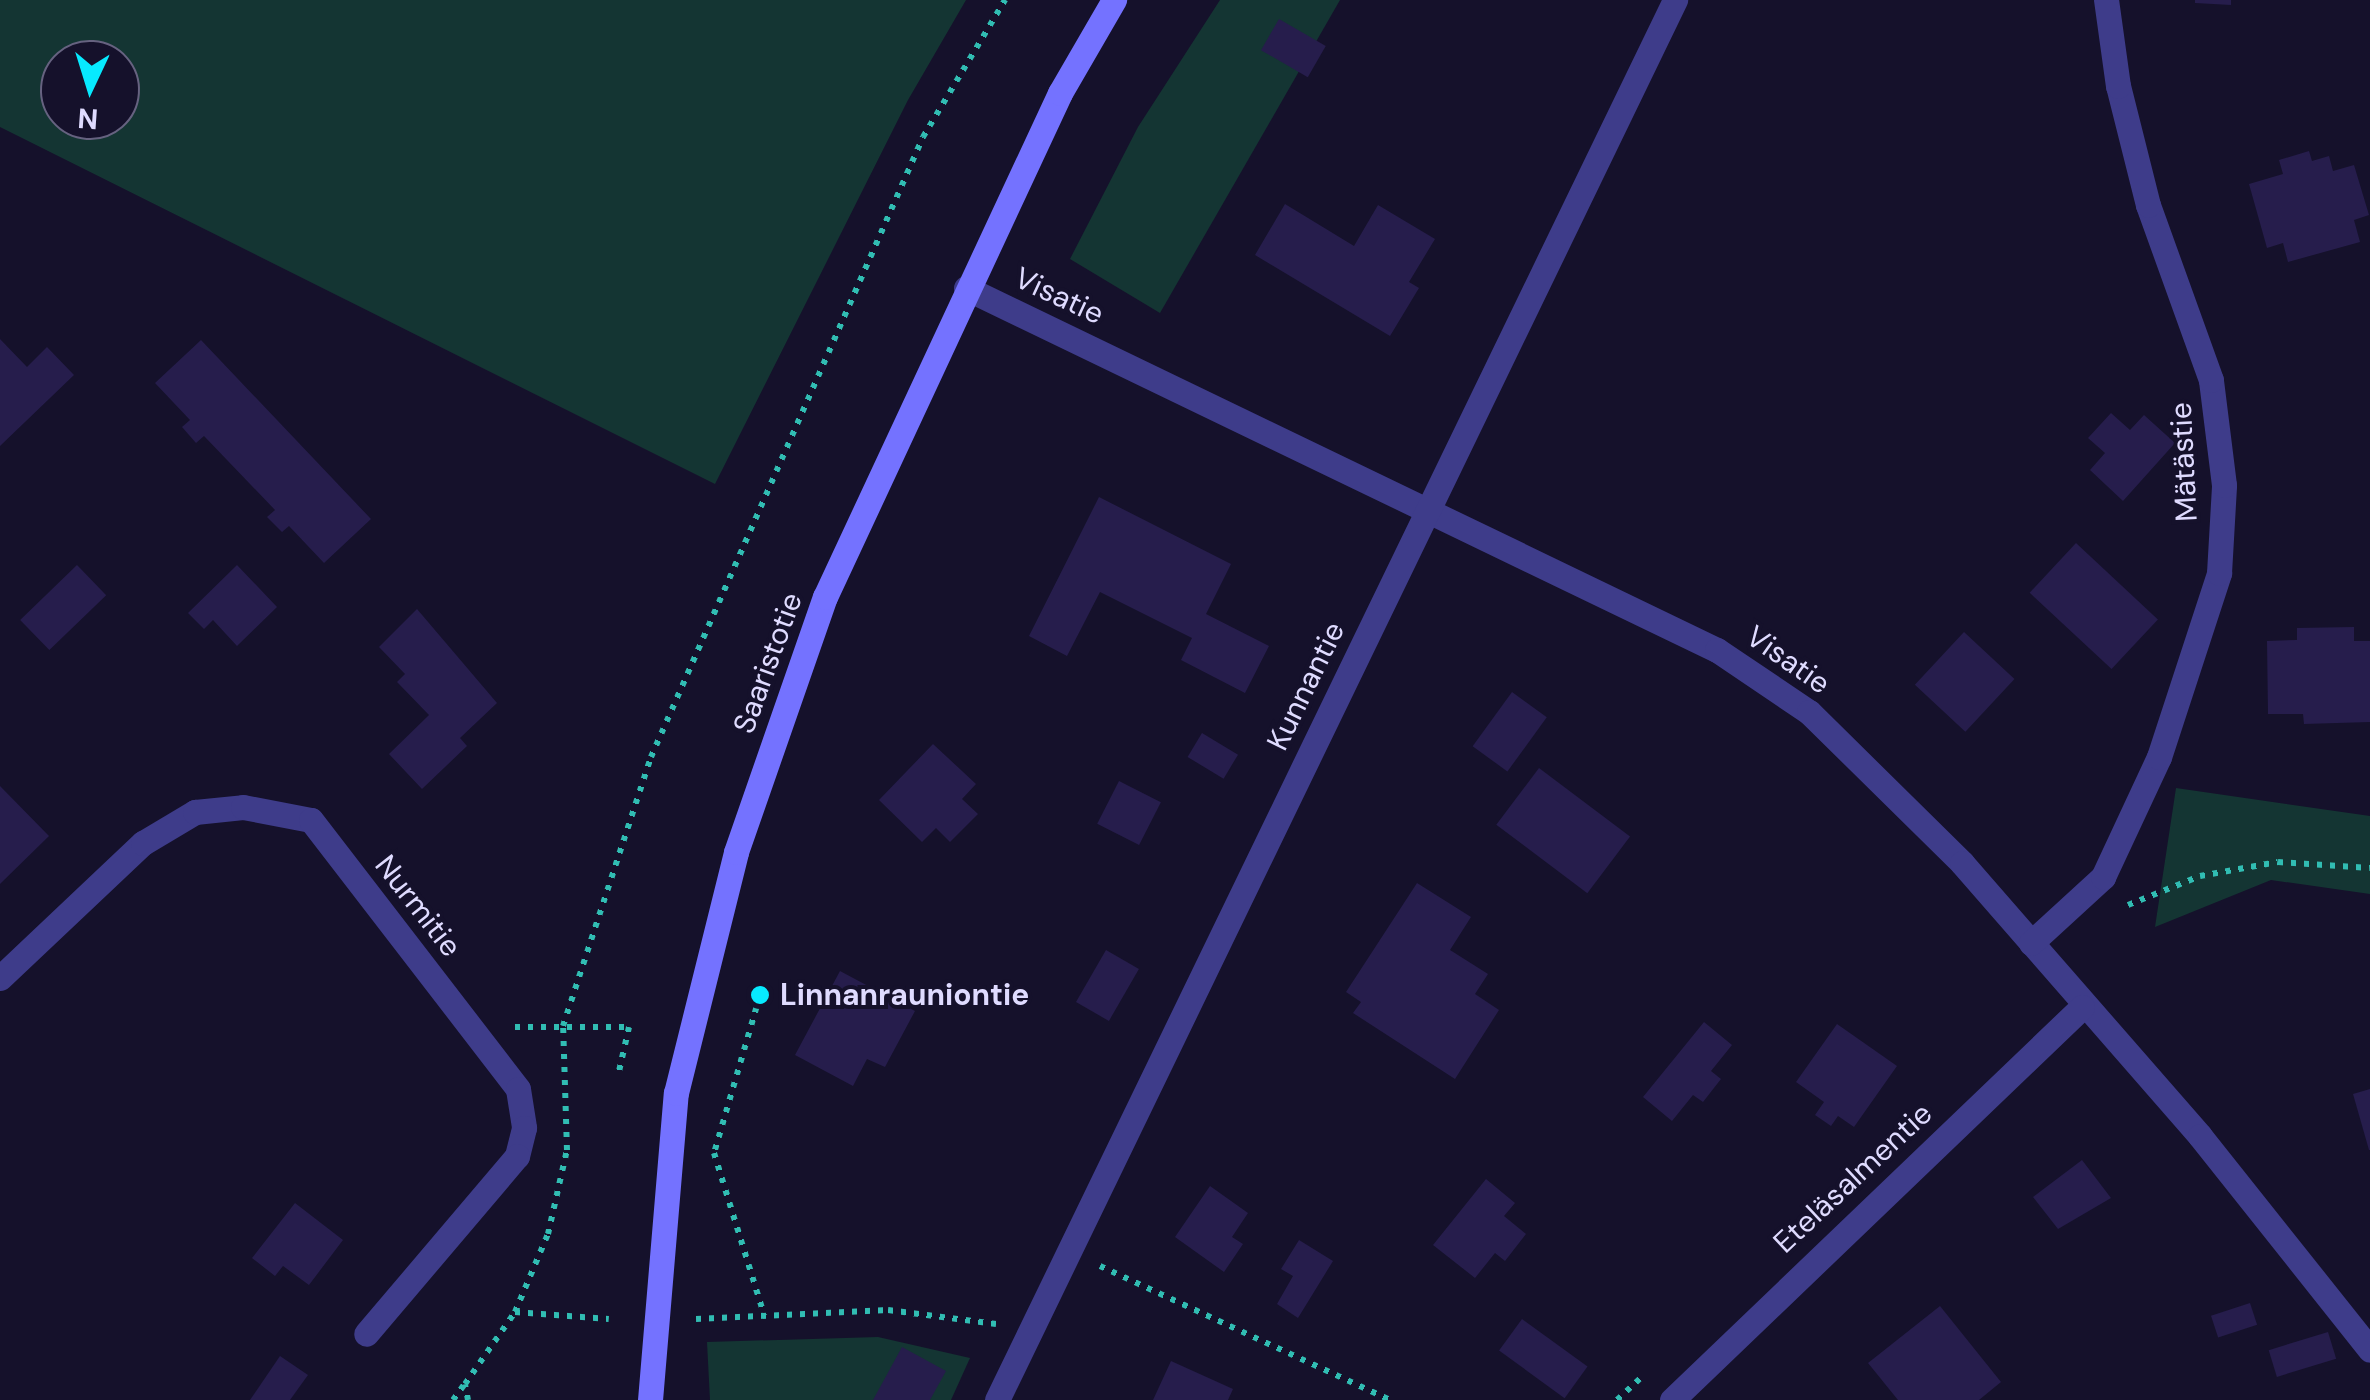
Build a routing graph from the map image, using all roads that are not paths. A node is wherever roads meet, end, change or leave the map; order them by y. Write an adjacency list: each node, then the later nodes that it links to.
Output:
1 (1114, 0): 4 (main road, Saaristotie)
2 (1674, 0): 5 (street, Kunnantie)
3 (2106, 0): 6 (street, Mätästie)
4 (966, 288): 5 (street, Visatie); 11 (main road, Saaristotie)
5 (1427, 506): 6 (street, Visatie); 12 (street, Kunnantie)
6 (2031, 944): 8 (street, Visatie)
7 (0, 978): 9 (street, Nurmitie)
8 (2082, 1007): 10 (street, Visatie); 13 (street, Eteläsalmentie)
9 (366, 1334)
10 (2370, 1350)
11 (650, 1400)
12 (998, 1400)
13 (1672, 1400)

